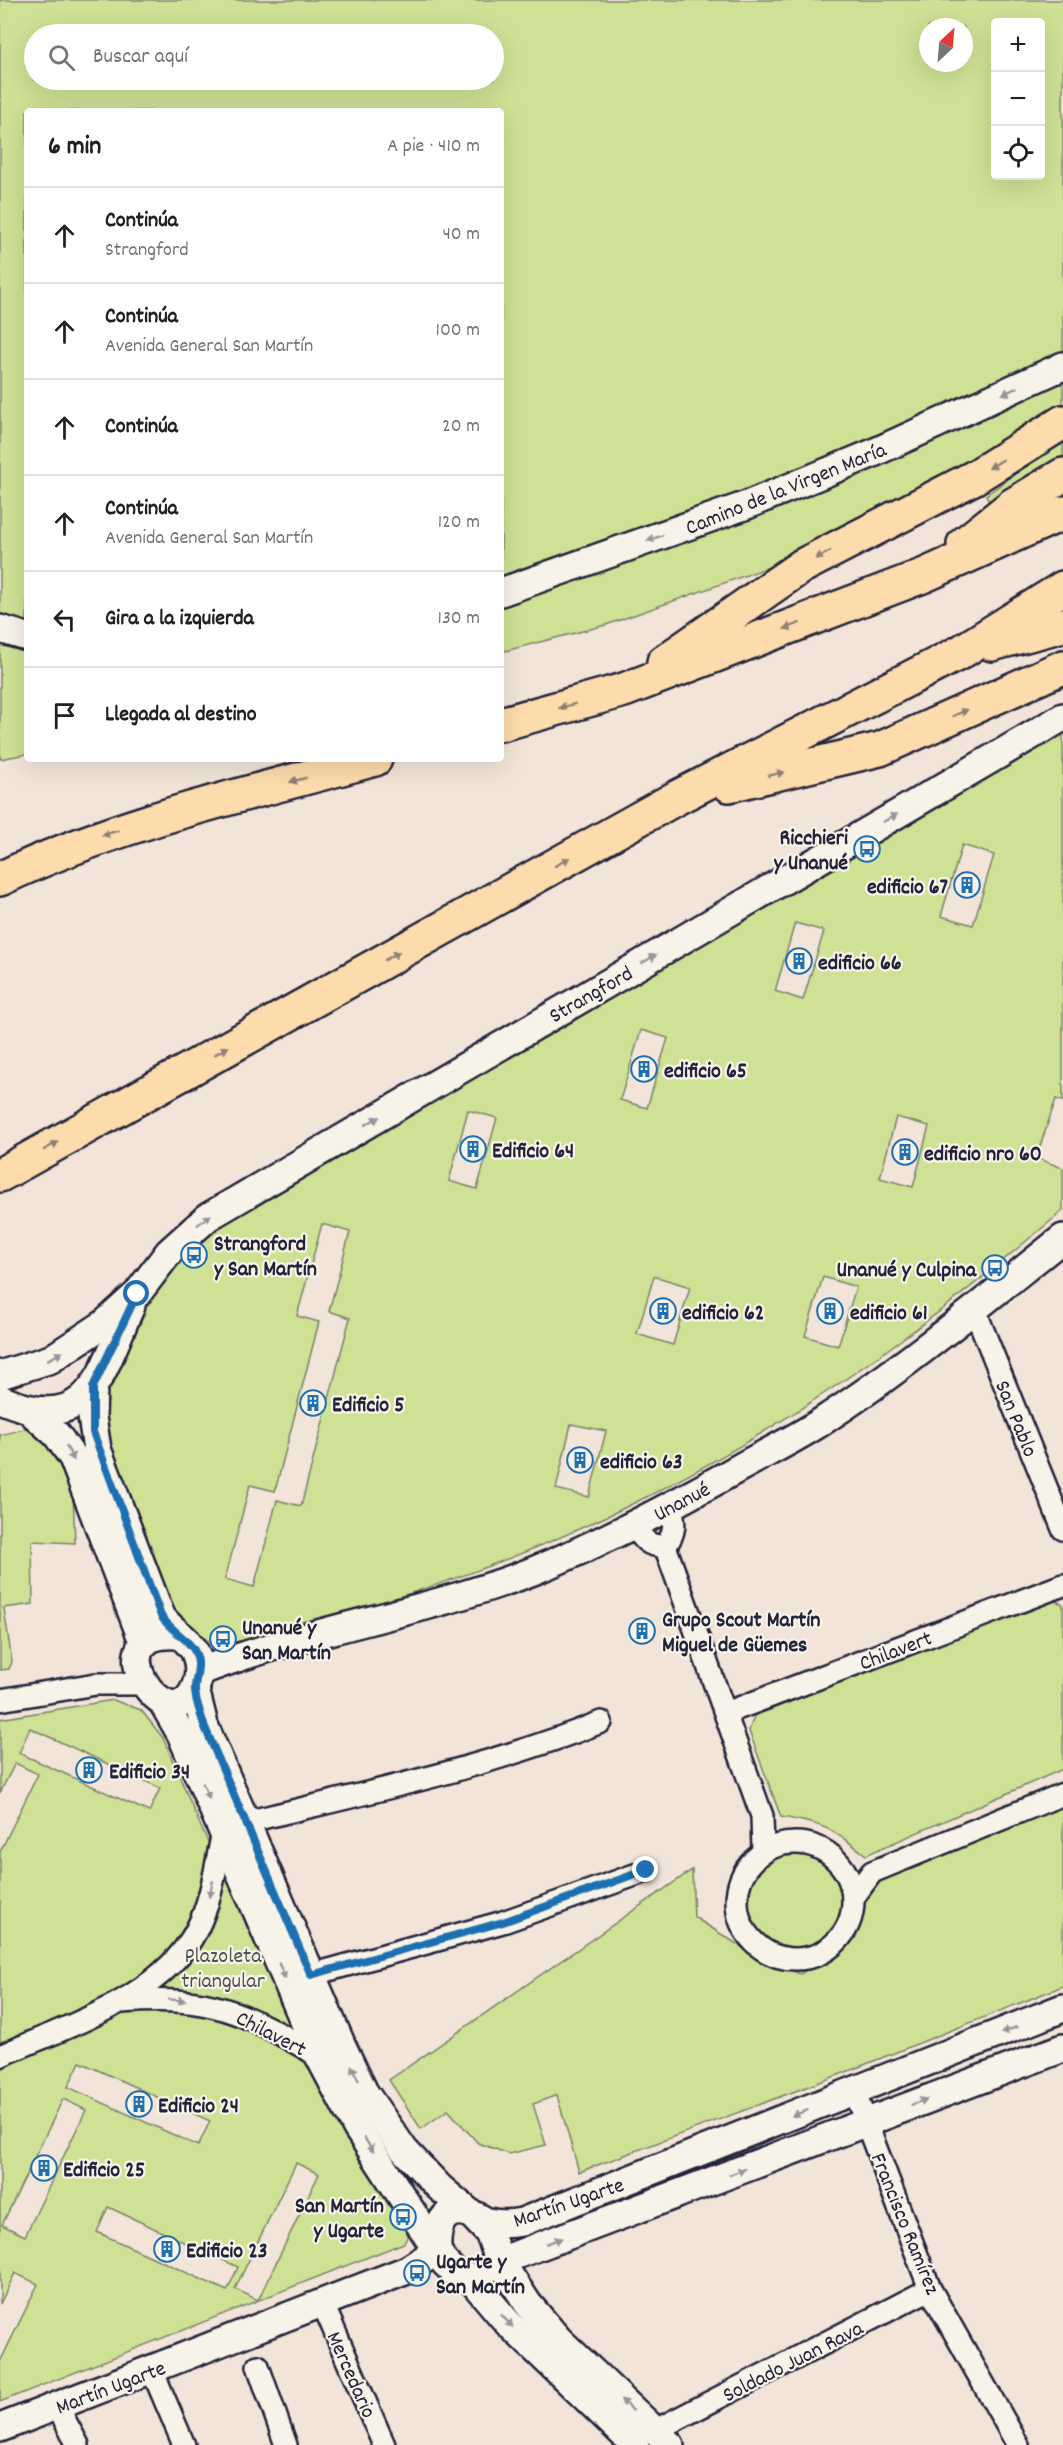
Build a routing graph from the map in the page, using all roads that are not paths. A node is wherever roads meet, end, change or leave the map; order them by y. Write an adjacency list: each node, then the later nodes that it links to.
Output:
1 (1063, 366): 7 (street, Camino de la Virgen María, one-way to 7)
2 (1063, 422): 13 (highway, one-way to 13)
3 (1063, 475): 5 (highway)
4 (1063, 513): 5 (highway)
5 (925, 575): 13 (highway, one-way to 13)
6 (1063, 588): 11 (highway)
7 (504, 591)
8 (1063, 625): 11 (highway)
9 (0, 629): 10 (street)
10 (24, 636)
11 (961, 652): 17 (highway)
12 (1063, 667): 17 (highway, one-way to 12)
13 (624, 690): 15 (highway, one-way to 15)
14 (1063, 717): 21 (street, Strangford, one-way to 14)
15 (504, 723)
16 (364, 762): 18 (highway, one-way to 18)
17 (678, 797): 19 (highway, one-way to 17)
18 (0, 879)
19 (0, 1175)
20 (1063, 1238): 22 (street, Unanué)
21 (137, 1294): 23 (street, Strangford, one-way to 21); 24 (street, Strangford)
22 (974, 1308): 27 (street, Unanué); 29 (street, San Pablo)
23 (0, 1375)
24 (93, 1387): 26 (street, Strangford); 32 (street)
25 (0, 1399): 26 (street, Strangford)
26 (30, 1411): 33 (street, one-way to 33)
27 (671, 1506): 28 (street, Unanué); 30 (street)
28 (634, 1525): 30 (street); 32 (street, Unanué)
29 (1063, 1529)
30 (664, 1546): 35 (street)
31 (1063, 1585): 35 (street, Chilavert)
32 (191, 1661): 33 (street); 33 (street); 39 (street)
33 (147, 1673): 34 (street); 39 (street, one-way to 39)
34 (0, 1700)
35 (726, 1713): 38 (street)
36 (601, 1722): 39 (street)
37 (1063, 1794): 44 (street)
38 (762, 1816): 40 (street); 41 (street)
39 (234, 1827): 46 (street); 47 (street, Chilavert, one-way to 47); 51 (street, one-way to 51)
40 (806, 1845): 41 (street); 42 (street)
41 (763, 1853): 45 (street)
42 (836, 1861): 44 (street); 45 (street)
43 (646, 1870): 46 (street)
44 (872, 1872): 45 (street)
45 (853, 1898)
46 (311, 1975): 54 (street, one-way to 46)
47 (118, 2002): 50 (street, Chilavert); 51 (street, Chilavert, one-way to 51)
48 (1063, 2008): 52 (street, Martín Ugarte, one-way to 52)
49 (1063, 2048): 53 (street, Martín Ugarte, one-way to 49)
50 (0, 2056)
51 (319, 2056): 55 (street, one-way to 55)
52 (854, 2091): 53 (street, Francisco Ramírez); 54 (street, Martín Ugarte, one-way to 54)
53 (867, 2122): 56 (street, Martín Ugarte, one-way to 53); 58 (street, Francisco Ramírez)
54 (471, 2214): 55 (street, Martín Ugarte); 56 (street)
55 (437, 2251): 57 (street); 59 (street, Martín Ugarte)
56 (500, 2261): 57 (street, Martín Ugarte); 64 (street, one-way to 56)
57 (469, 2277): 64 (street, one-way to 64)
58 (930, 2289): 64 (street, Soldado Juan Rava); 69 (street, Francisco Ramírez)
59 (322, 2302): 61 (street, Martín Ugarte); 68 (street, Mercedario)
60 (258, 2366): 67 (street)
61 (152, 2370): 62 (street, Martín Ugarte); 66 (street)
62 (57, 2406): 63 (street, Martín Ugarte); 65 (street)
63 (0, 2428)
64 (653, 2440)
65 (74, 2444)
66 (184, 2445)
67 (286, 2445)
68 (384, 2445)
69 (1018, 2445)

